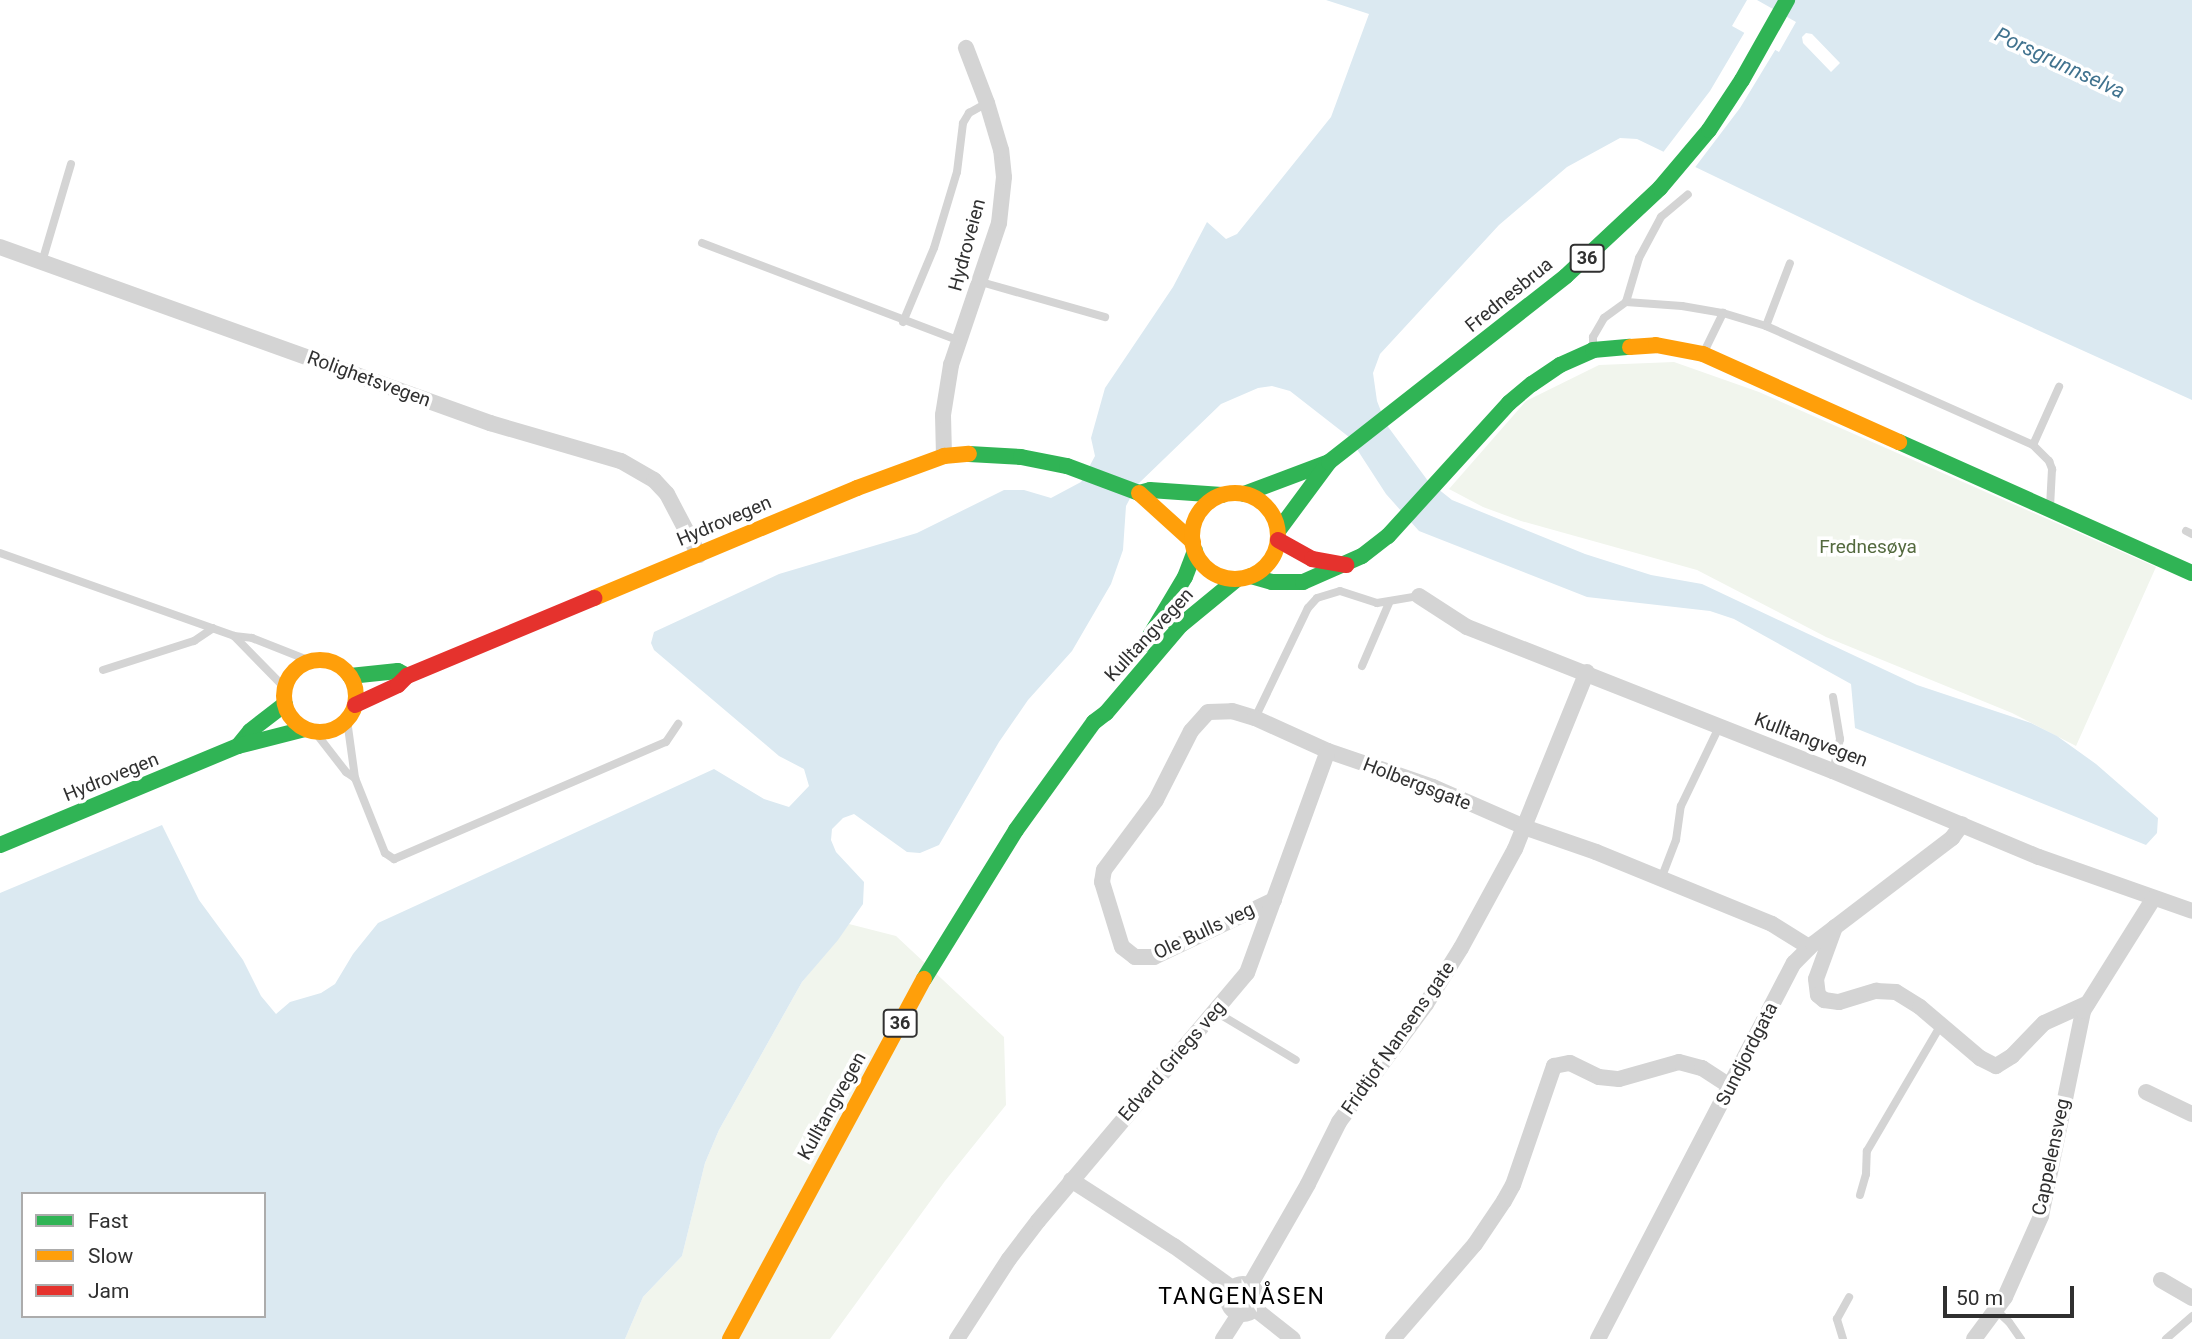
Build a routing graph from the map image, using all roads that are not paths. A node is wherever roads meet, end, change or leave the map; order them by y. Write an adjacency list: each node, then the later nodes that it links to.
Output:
1 (1787, 0): 22 (main road, Frednesbrua / 36)
2 (966, 48): 3 (street, Hydroveien)
3 (987, 103): 10 (street, Hydroveien); 14 (lane)
4 (71, 164): 8 (lane)
5 (1688, 194): 11 (lane)
6 (702, 243): 14 (lane)
7 (0, 247): 8 (street, Rolighetsvegen)
8 (42, 262): 30 (street, Rolighetsvegen)
9 (1790, 263): 15 (lane)
10 (981, 282): 13 (lane); 16 (street, Hydroveien)
11 (1626, 302): 12 (lane); 17 (lane)
12 (1723, 313): 15 (lane); 18 (lane)
13 (1105, 317)
14 (903, 321): 16 (lane)
15 (1766, 326): 20 (lane)
16 (960, 341): 21 (street, Hydroveien)
17 (1593, 350): 18 (main road); 31 (main road)
18 (1703, 354): 26 (main road)
19 (2059, 387): 20 (lane)
20 (2033, 445): 26 (lane)
21 (944, 456): 23 (main road, Hydrovegen); 30 (main road, Hydrovegen)
22 (1329, 462): 24 (main road, 36); 27 (main road, 36)
23 (1139, 493): 25 (main road); 28 (main road)
24 (1244, 494): 25 (main road, 36); 27 (main road)
25 (1222, 495): 28 (main road, 36)
26 (2050, 508): 32 (main road)
27 (1278, 536): 31 (main road); 33 (main road, 36)
28 (1194, 546): 33 (main road); 50 (main road, Kulltangvegen / 36)
29 (0, 553): 36 (lane)
30 (699, 555): 43 (main road, Hydrovegen)
31 (1346, 565): 33 (main road)
32 (2192, 573)
33 (1244, 578): 50 (main road, Kulltangvegen / 36)
34 (1419, 596): 35 (lane); 41 (street, Kulltangvegen)
35 (1389, 603): 39 (lane); 48 (lane)
36 (213, 628): 37 (lane); 40 (lane)
37 (234, 636): 38 (lane); 44 (lane)
38 (310, 661): 42 (main road); 44 (main road)
39 (1362, 666)
40 (103, 670)
41 (1587, 672): 52 (street, Kulltangvegen); 59 (street, Fridtjof Nansens gate)
42 (351, 676): 43 (main road, Hydrovegen); 47 (main road)
43 (407, 677): 47 (main road, Hydrovegen)
44 (285, 688): 46 (main road)
45 (1833, 697): 56 (lane)
46 (285, 705): 53 (main road); 54 (main road, Hydrovegen)
47 (355, 705): 49 (main road)
48 (1255, 718): 55 (street, Holbergsgate); 62 (street, Holbergsgate)
49 (347, 720): 53 (main road); 57 (lane)
50 (1094, 722): 85 (main road, Kulltangvegen / 36)
51 (678, 724): 57 (lane)
52 (1719, 727): 56 (street, Kulltangvegen); 61 (lane)
53 (310, 730): 54 (main road, Hydrovegen); 57 (lane)
54 (238, 746): 60 (main road, Hydrovegen)
55 (1328, 751): 59 (street, Holbergsgate); 64 (street, Edvard Griegs veg)
56 (1833, 771): 58 (street, Kulltangvegen)
57 (355, 778)
58 (1962, 824): 63 (street, Kulltangvegen); 66 (street, Sundjordgata)
59 (1524, 827): 61 (street, Holbergsgate); 78 (street, Fridtjof Nansens gate)
60 (0, 845)
61 (1661, 880): 67 (street, Holbergsgate)
62 (1102, 882): 64 (street, Ole Bulls veg)
63 (2154, 898): 65 (street, Kulltangvegen); 68 (street, Cappelensveg)
64 (1274, 900): 69 (street, Edvard Griegs veg)
65 (2192, 911)
66 (1835, 927): 67 (street, Sundjordgata); 70 (street)
67 (1809, 947): 72 (street, Sundjordgata)
68 (2088, 1003): 70 (street); 83 (street, Cappelensveg)
69 (1216, 1012): 71 (lane); 75 (street, Edvard Griegs veg)
70 (1941, 1024): 76 (lane)
71 (1296, 1060)
72 (1730, 1086): 89 (street); 90 (street, Sundjordgata)
73 (2146, 1091): 74 (street)
74 (2192, 1114)
75 (1071, 1180): 79 (street); 86 (street, Edvard Griegs veg)
76 (1860, 1195)
77 (2161, 1280): 81 (street)
78 (1250, 1285): 79 (street); 82 (street)
79 (1232, 1288): 82 (street)
80 (1849, 1297): 91 (lane)
81 (2192, 1298)
82 (1247, 1311): 87 (street); 88 (street)
83 (1997, 1311): 92 (street, Cappelensveg); 93 (lane)
84 (2192, 1316): 94 (lane)
85 (730, 1339)
86 (957, 1339)
87 (1223, 1339)
88 (1293, 1339)
89 (1393, 1339)
90 (1598, 1339)
91 (1843, 1339)
92 (1974, 1339)
93 (2021, 1339)
94 (2166, 1339)

